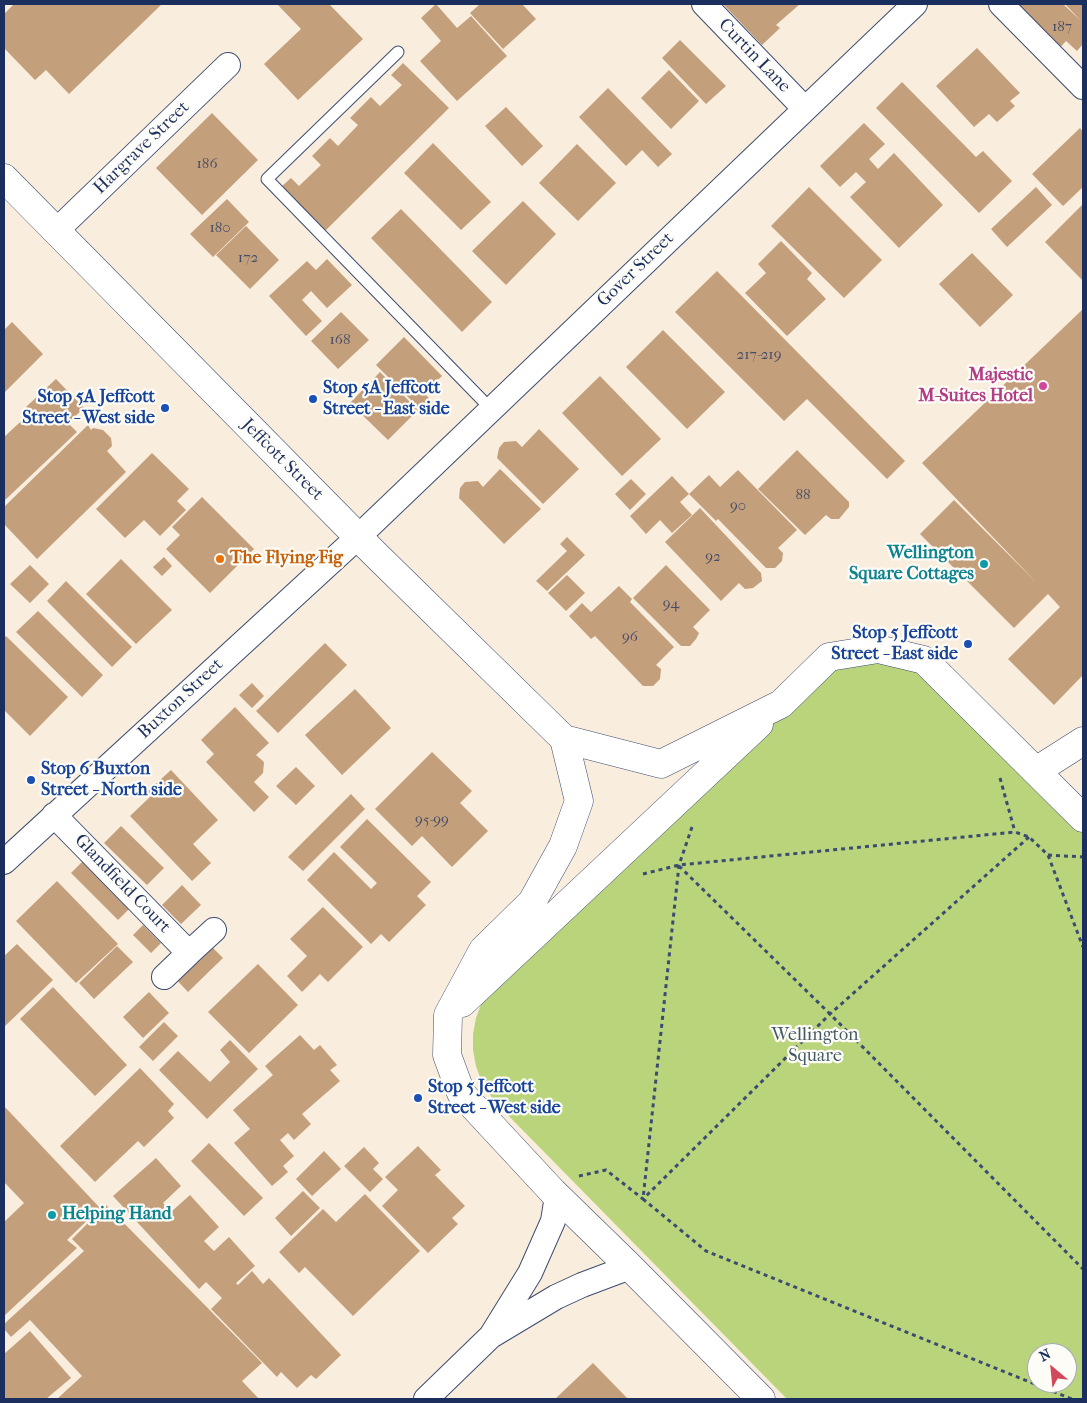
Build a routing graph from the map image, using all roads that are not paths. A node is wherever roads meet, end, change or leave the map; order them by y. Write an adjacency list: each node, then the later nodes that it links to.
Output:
1 (704, 4): 7 (street, Curtin Lane)
2 (915, 4): 7 (street, Gover Street)
3 (1001, 4): 6 (street)
4 (398, 52): 10 (lane)
5 (228, 65): 9 (street, Hargrave Street)
6 (1083, 87)
7 (805, 109): 10 (street, Gover Street)
8 (4, 178): 9 (main road, Jeffcott Street)
9 (56, 231): 11 (main road, Jeffcott Street)
10 (491, 409): 11 (street, Gover Street)
11 (358, 537): 13 (main road, Jeffcott Street); 16 (street, Buxton Street)
12 (781, 704): 13 (main road); 15 (main road); 22 (main road)
13 (564, 739): 22 (main road)
14 (1083, 741): 15 (main road)
15 (1036, 771): 17 (main road)
16 (54, 815): 18 (street, Buxton Street); 20 (street, Glandfield Court)
17 (1083, 818)
18 (4, 862)
19 (214, 930): 20 (street)
20 (189, 953): 21 (street)
21 (164, 977)
22 (448, 1016): 23 (main road)
23 (565, 1187): 24 (main road); 25 (street)
24 (630, 1267): 25 (street); 27 (main road)
25 (491, 1336): 26 (street)
26 (426, 1399)
27 (761, 1399)

